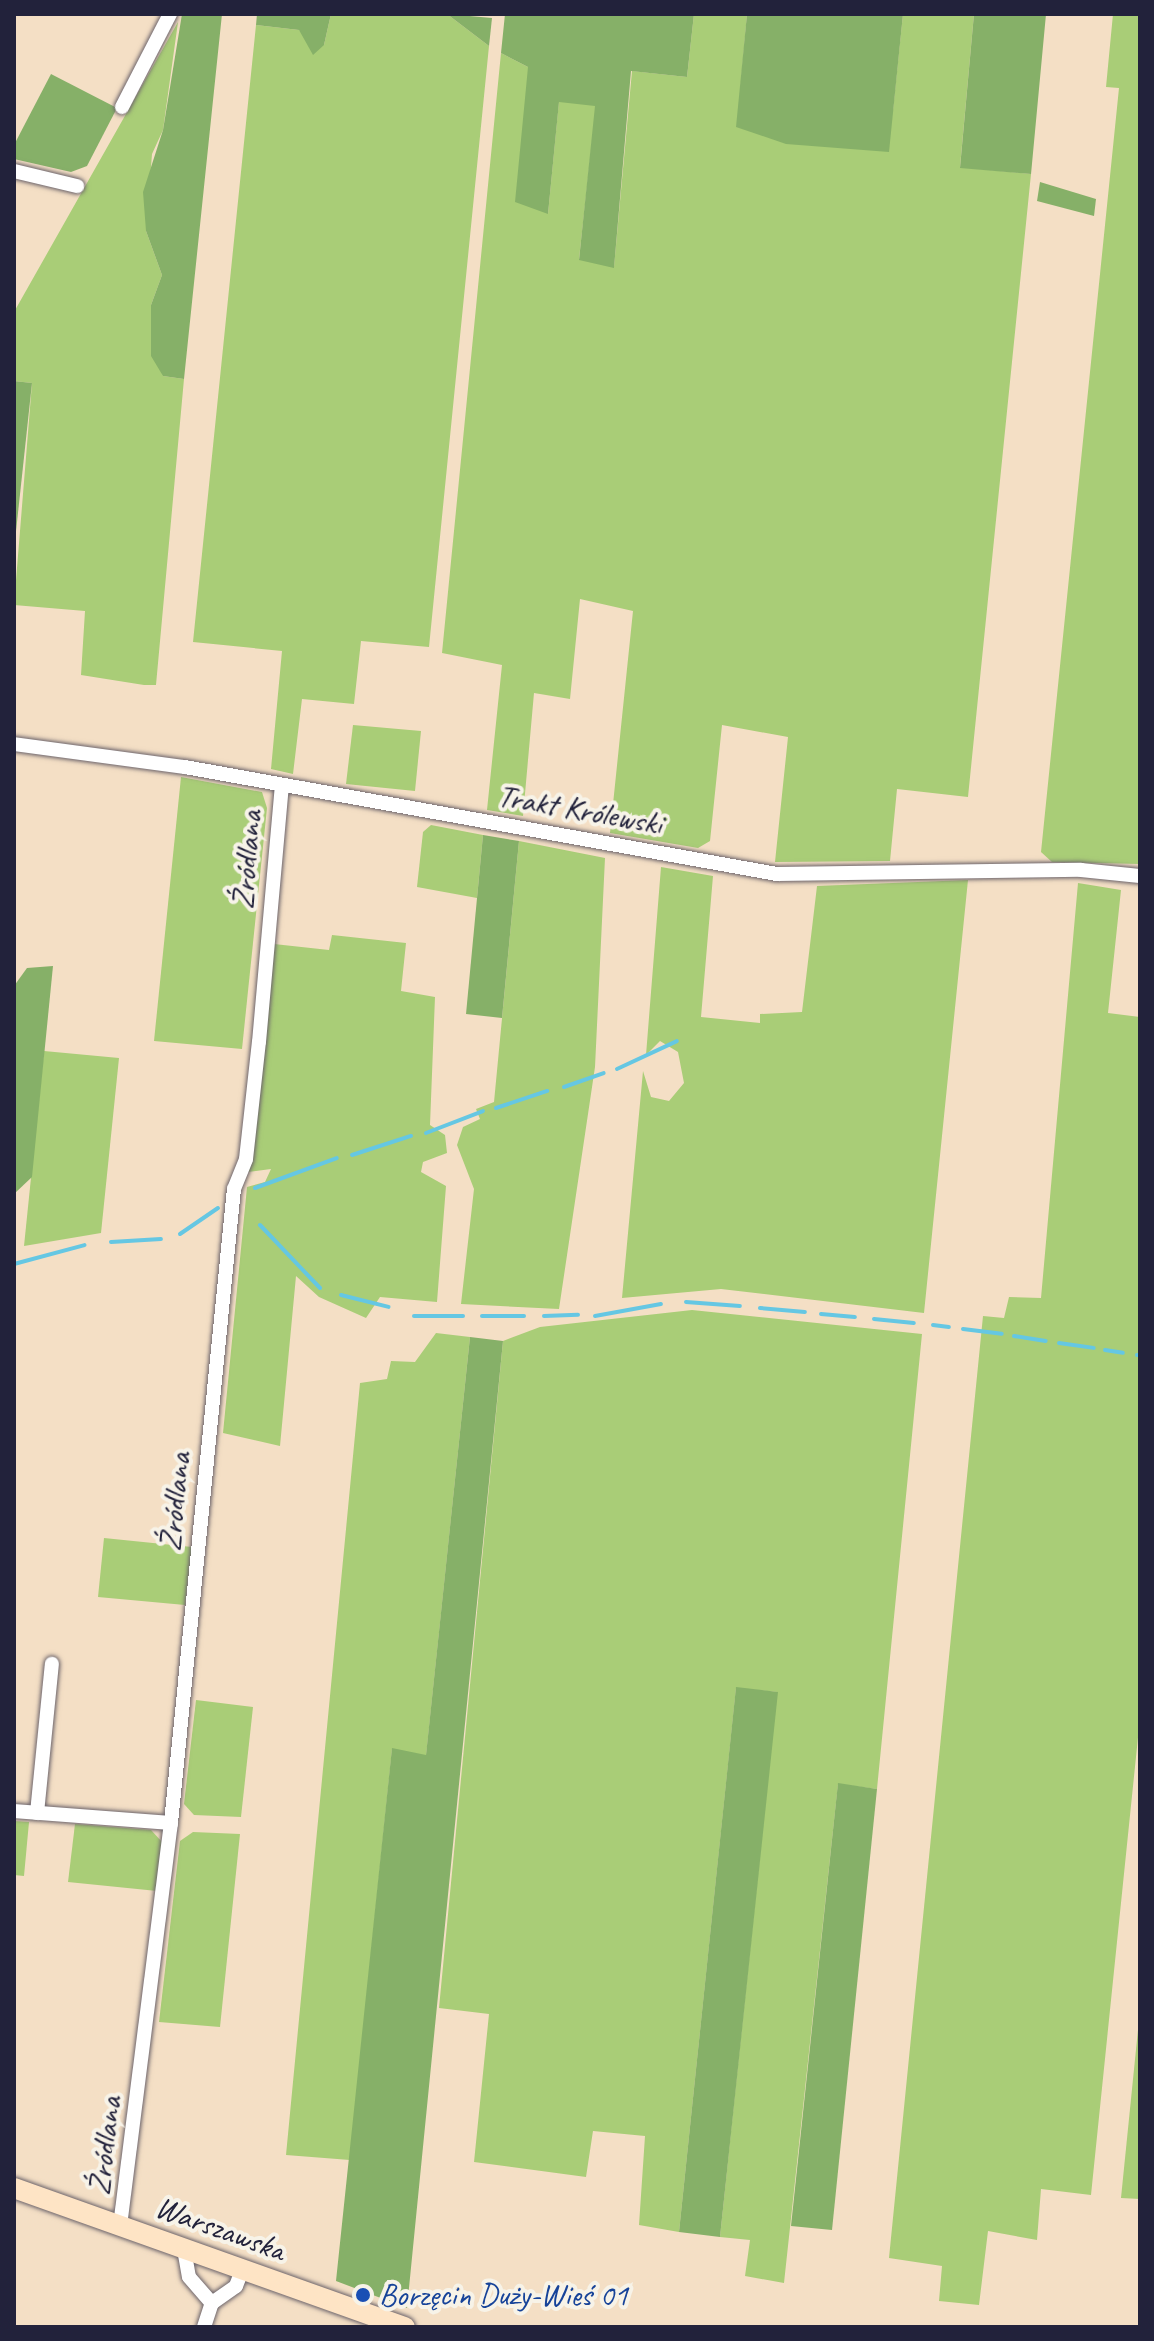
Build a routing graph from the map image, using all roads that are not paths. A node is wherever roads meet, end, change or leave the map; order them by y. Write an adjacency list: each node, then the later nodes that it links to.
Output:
1 (170, 14): 2 (street)
2 (122, 107)
3 (14, 171): 4 (street)
4 (77, 186)
5 (14, 744): 6 (street, Trakt Królewski)
6 (282, 785): 7 (street, Trakt Królewski); 11 (street, Źródlana)
7 (1140, 876)
8 (52, 1664): 10 (street)
9 (14, 1811): 10 (street)
10 (37, 1813): 11 (street)
11 (171, 1823): 13 (street, Źródlana)
12 (14, 2188): 13 (main road, Warszawska)
13 (120, 2226): 14 (main road, Warszawska)
14 (184, 2249): 15 (main road, Warszawska); 16 (street)
15 (242, 2270): 16 (street); 18 (main road, Warszawska)
16 (212, 2303): 17 (street)
17 (204, 2327)
18 (405, 2327)

